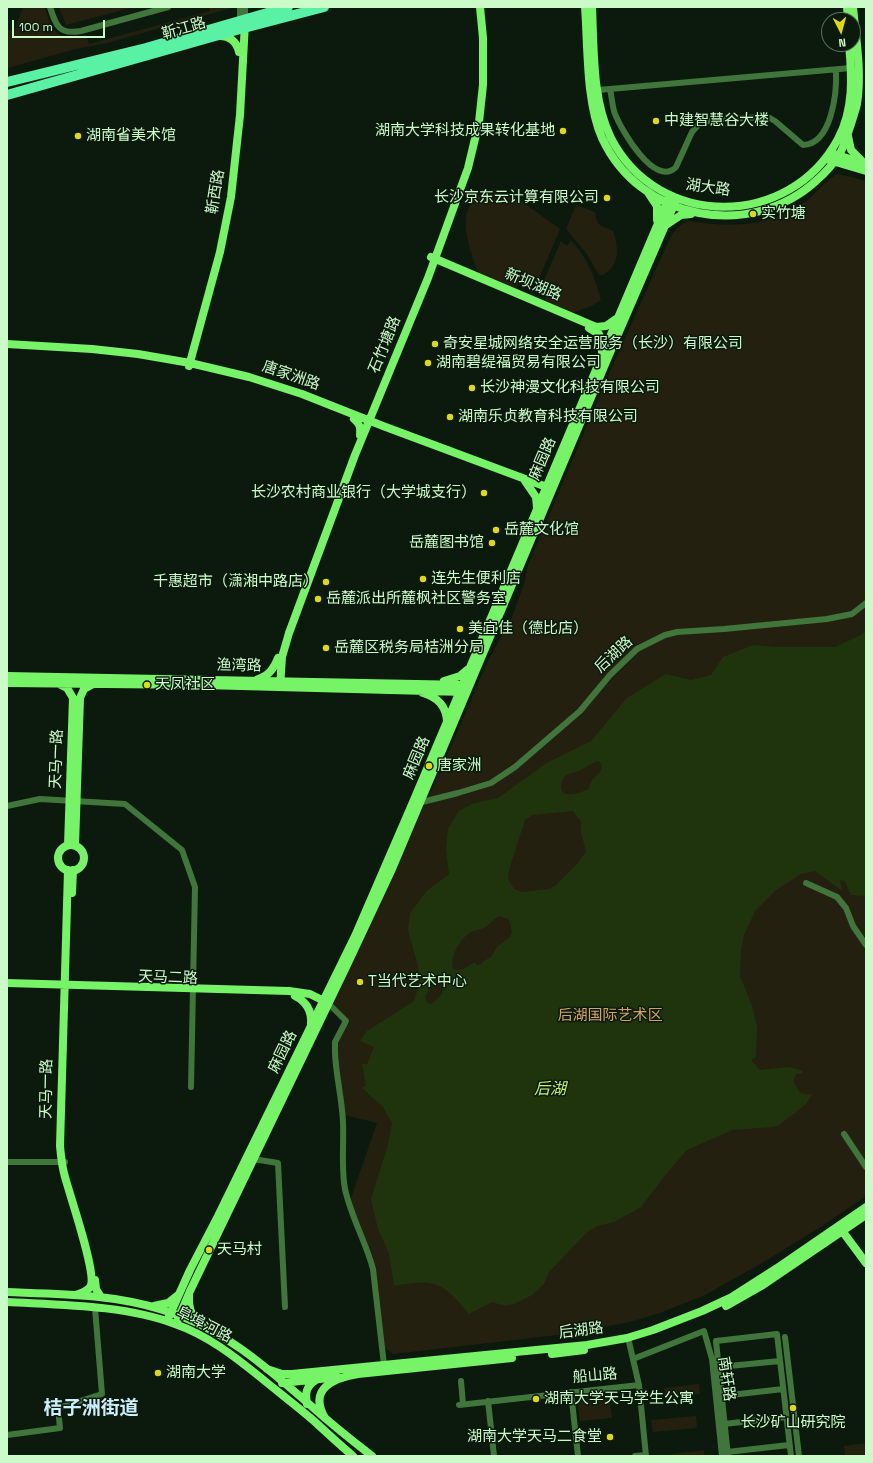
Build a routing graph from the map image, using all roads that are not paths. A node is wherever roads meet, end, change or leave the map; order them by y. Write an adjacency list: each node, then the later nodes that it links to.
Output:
1 (51, 7): 2 (street); 3 (street)
2 (157, 7)
3 (168, 7)
4 (240, 7): 14 (street)
5 (245, 7): 14 (street)
6 (288, 7): 14 (main road)
7 (324, 7): 13 (main road, 靳江路)
8 (476, 7): 37 (main road, 石竹塘路)
9 (480, 7): 36 (main road, 石竹塘路)
10 (585, 7): 32 (main road)
11 (592, 7): 23 (main road, 湖大路)
12 (853, 7): 25 (main road)
13 (261, 23): 14 (main road, 靳江路); 16 (main road)
14 (242, 24): 15 (main road, 靳江路); 16 (main road, 靳西路); 17 (main road, 靳西路); 21 (main road)
15 (214, 36): 17 (main road); 24 (main road, 靳江路)
16 (243, 41): 43 (main road, 靳西路)
17 (239, 52): 43 (main road, 靳西路)
18 (850, 52): 19 (main road, 湖大路)
19 (851, 68): 20 (street); 26 (main road, 湖大路)
20 (836, 70): 22 (street); 22 (street)
21 (7, 82)
22 (610, 89): 23 (street)
23 (598, 90): 33 (main road, 湖大路)
24 (7, 95)
25 (848, 134): 27 (main road); 28 (main road)
26 (827, 156): 27 (main road); 33 (main road, 湖大路)
27 (837, 159): 28 (main road); 29 (main road); 30 (main road)
28 (866, 164)
29 (848, 166): 30 (main road); 31 (main road)
30 (828, 170): 34 (main road)
31 (866, 171)
32 (644, 189): 33 (main road); 35 (main road)
33 (672, 200): 34 (main road); 35 (main road, 麻园路)
34 (704, 215): 35 (main road)
35 (659, 230): 40 (main road, 麻园路); 55 (main road, 麻园路)
36 (441, 243): 37 (main road, 石竹塘路); 38 (main road)
37 (433, 260): 38 (main road, 新坝湖路); 39 (main road, 石竹塘路); 48 (main road, 石竹塘路)
38 (450, 267): 39 (main road); 40 (main road, 新坝湖路); 44 (main road, 新坝湖路)
39 (428, 278): 48 (main road, 石竹塘路)
40 (620, 314): 44 (main road, 麻园路)
41 (7, 344): 45 (main road, 唐家洲路)
42 (7, 347): 46 (main road, 唐家洲路)
43 (192, 349): 45 (main road); 46 (main road, 靳西路); 47 (main road)
44 (602, 356): 53 (main road, 麻园路)
45 (169, 359): 46 (main road, 唐家洲路)
46 (188, 364): 47 (main road, 唐家洲路); 49 (main road, 唐家洲路)
47 (206, 367): 49 (main road, 唐家洲路)
48 (372, 408): 49 (main road); 50 (main road, 石竹塘路); 51 (main road)
49 (355, 417): 50 (main road, 唐家洲路); 52 (main road)
50 (367, 422): 51 (main road, 唐家洲路); 52 (main road, 石竹塘路)
51 (383, 428): 52 (main road); 54 (main road, 唐家洲路)
52 (362, 436): 58 (main road, 石竹塘路)
53 (553, 470): 54 (main road); 55 (main road, 麻园路)
54 (525, 480): 55 (main road, 唐家洲路); 56 (main road)
55 (548, 491): 56 (main road, 麻园路); 68 (main road, 麻园路)
56 (536, 511): 59 (main road, 麻园路)
57 (866, 603): 72 (street, 后湖路)
58 (280, 658): 61 (main road); 62 (main road); 66 (main road, 石竹塘路)
59 (471, 664): 67 (main road); 68 (main road, 麻园路)
60 (7, 676): 61 (main road, 渔湾路)
61 (252, 680): 66 (main road, 渔湾路)
62 (305, 681): 66 (main road, 渔湾路); 67 (main road, 渔湾路)
63 (7, 683): 64 (main road, 渔湾路)
64 (56, 684): 65 (main road, 渔湾路); 71 (main road, 天马一路)
65 (95, 684): 66 (main road, 渔湾路); 71 (main road, 天马一路)
66 (278, 684): 69 (main road, 渔湾路)
67 (425, 684): 68 (main road, 渔湾路)
68 (464, 688): 69 (main road, 渔湾路); 70 (main road, 麻园路); 72 (main road, 麻园路)
69 (413, 690): 70 (main road)
70 (446, 726): 72 (main road, 麻园路)
71 (73, 801): 73 (street); 74 (main road, 天马一路); 82 (street)
72 (417, 803): 79 (main road, 麻园路); 84 (main road, 麻园路)
73 (7, 806)
74 (72, 845): 75 (main road, 天马一路); 75 (main road)
75 (70, 870): 81 (main road, 天马一路)
76 (806, 884): 77 (street)
77 (866, 945)
78 (7, 983): 81 (main road)
79 (332, 983): 83 (main road); 84 (main road, 麻园路)
80 (7, 987): 81 (main road, 天马二路)
81 (66, 987): 82 (main road, 天马二路); 90 (main road, 天马一路)
82 (194, 991): 83 (main road, 天马二路); 86 (street)
83 (298, 994): 84 (main road, 天马二路); 85 (main road)
84 (325, 1005): 85 (main road, 麻园路); 88 (main road, 麻园路); 115 (street)
85 (311, 1027): 99 (main road, 麻园路)
86 (191, 1087)
87 (844, 1134): 91 (street)
88 (253, 1159): 97 (main road, 麻园路); 104 (street)
89 (7, 1162): 90 (street)
90 (63, 1162): 100 (main road, 天马一路); 101 (main road, 天马一路)
91 (866, 1167)
92 (866, 1207): 94 (main road, 后湖路)
93 (866, 1214): 94 (main road, 后湖路)
94 (842, 1227): 95 (main road); 96 (main road); 112 (main road, 后湖路); 115 (main road, 后湖路)
95 (866, 1256)
96 (866, 1263)
97 (190, 1291): 107 (main road, 麻园路); 110 (main road)
98 (7, 1292): 100 (main road)
99 (180, 1292): 103 (main road); 106 (main road, 麻园路)
100 (76, 1295): 101 (main road)
101 (101, 1297): 103 (main road)
102 (7, 1302): 105 (main road, 阜埠河路)
103 (147, 1306): 106 (main road)
104 (284, 1307)
105 (96, 1308): 108 (main road, 阜埠河路); 133 (street)
106 (171, 1312): 107 (main road); 108 (main road, 麻园路)
107 (180, 1315): 109 (main road, 麻园路); 110 (main road)
108 (167, 1322): 109 (main road, 阜埠河路)
109 (176, 1324): 119 (main road, 阜埠河路)
110 (204, 1327): 117 (main road)
111 (785, 1337): 143 (street)
112 (630, 1342): 113 (street); 118 (main road, 后湖路)
113 (633, 1359): 123 (street); 136 (street, 南轩路)
114 (780, 1361): 116 (street); 116 (street); 124 (street)
115 (384, 1365): 118 (main road, 后湖路)
116 (719, 1367): 126 (street)
117 (267, 1369): 118 (main road, 后湖路); 122 (main road)
118 (347, 1373): 120 (main road); 130 (main road, 后湖路)
119 (259, 1376): 122 (main road); 131 (main road, 阜埠河路)
120 (317, 1379): 122 (main road); 128 (main road)
121 (461, 1381): 127 (street, 船山路)
122 (285, 1383): 128 (main road)
123 (639, 1385): 125 (street, 船山路); 135 (street)
124 (783, 1390): 126 (street); 129 (street)
125 (571, 1392): 127 (street, 船山路); 140 (street)
126 (722, 1396): 132 (street)
127 (488, 1401): 139 (street)
128 (307, 1403): 130 (main road); 131 (main road)
129 (786, 1417): 132 (street); 134 (street)
130 (325, 1418): 138 (main road)
131 (314, 1421): 137 (main road, 阜埠河路)
132 (724, 1424): 136 (street)
133 (7, 1435)
134 (790, 1445): 136 (street); 142 (street)
135 (646, 1455): 141 (street)
136 (726, 1455)
137 (353, 1456)
138 (372, 1456)
139 (494, 1456)
140 (578, 1456)
141 (635, 1456)
142 (791, 1456)
143 (799, 1456)

